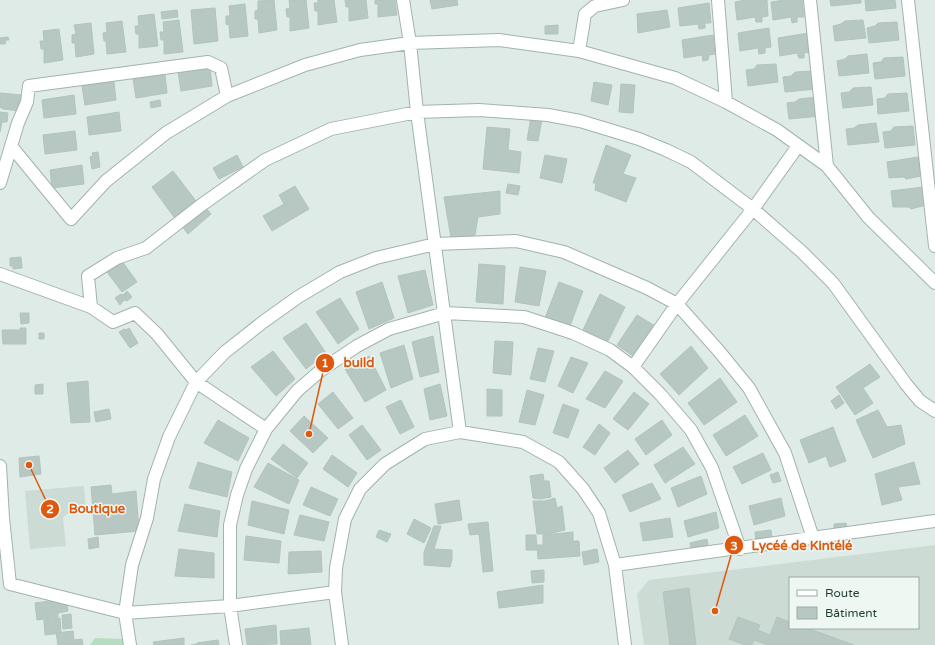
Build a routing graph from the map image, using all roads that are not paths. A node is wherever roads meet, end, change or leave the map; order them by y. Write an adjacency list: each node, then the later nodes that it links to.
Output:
1 (403, 0): 6 (street)
2 (623, 0): 7 (street)
3 (718, 0): 9 (street)
4 (810, 0): 13 (street)
5 (908, 0): 16 (street)
6 (410, 43): 7 (street); 8 (street); 10 (street)
7 (579, 51): 9 (street)
8 (227, 96): 11 (street); 11 (street)
9 (726, 102): 12 (street)
10 (418, 112): 15 (street); 17 (street); 22 (street)
11 (11, 146): 14 (street)
12 (798, 146): 13 (street); 15 (street)
13 (827, 166): 20 (street)
14 (0, 183)
15 (753, 209): 21 (street); 26 (street)
16 (934, 232): 18 (street)
17 (435, 244): 21 (street); 23 (street); 25 (street)
18 (935, 246)
19 (0, 274): 22 (street)
20 (935, 283)
21 (677, 304): 24 (street); 31 (street)
22 (91, 307): 25 (street)
23 (444, 313): 24 (street); 27 (street); 28 (street)
24 (633, 367): 32 (street)
25 (196, 382): 27 (street); 36 (street)
26 (935, 411)
27 (266, 429): 35 (street)
28 (460, 432): 33 (street); 34 (street)
29 (0, 466): 36 (street)
30 (935, 521): 31 (street)
31 (813, 538): 32 (street)
32 (740, 549): 33 (street)
33 (615, 565): 40 (street)
34 (335, 592): 35 (street); 39 (street)
35 (230, 606): 36 (street); 38 (street)
36 (125, 613): 37 (street)
37 (130, 645)
38 (236, 645)
39 (342, 645)
40 (625, 645)

